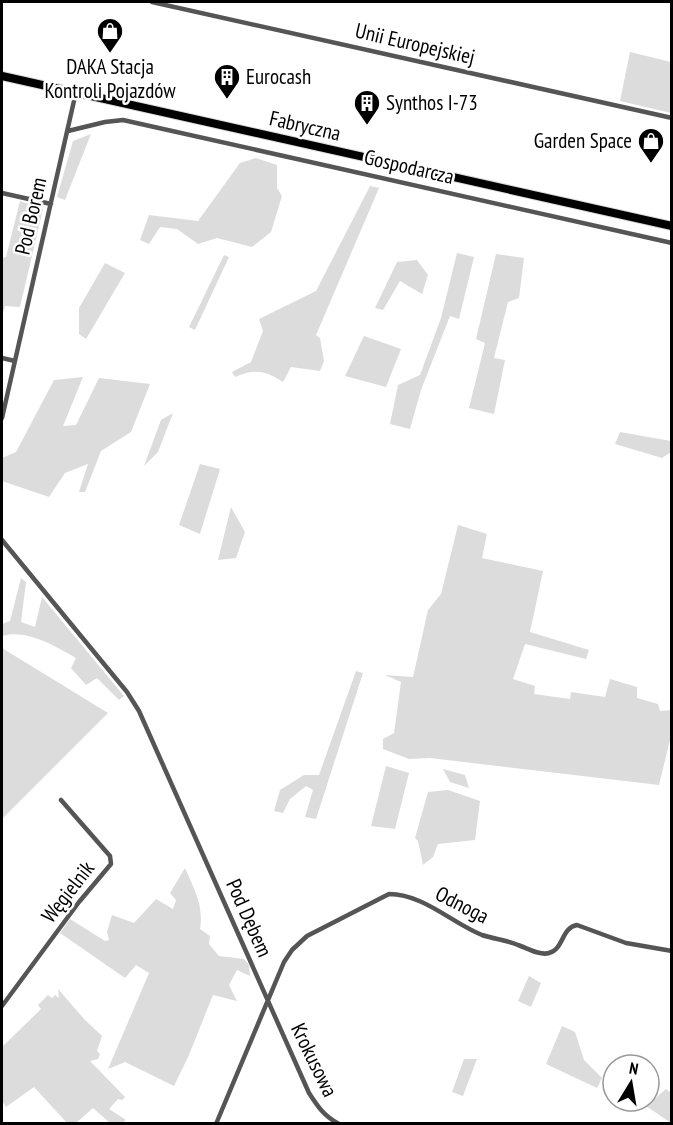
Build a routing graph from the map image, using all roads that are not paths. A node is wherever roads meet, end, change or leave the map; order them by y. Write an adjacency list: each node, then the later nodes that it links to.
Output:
1 (152, 2): 4 (street, Unii Europejskiej)
2 (2, 76): 3 (main road, Fabryczna)
3 (76, 92): 5 (street, Pod Borem); 8 (main road, Fabryczna)
4 (672, 118)
5 (68, 131): 7 (street, Pod Borem); 9 (street, Gospodarcza)
6 (2, 193): 7 (street)
7 (51, 204): 11 (street, Pod Borem)
8 (672, 226)
9 (672, 243)
10 (2, 358): 11 (street)
11 (15, 361): 12 (street, Pod Borem)
12 (2, 418)
13 (2, 540): 16 (street, Pod Dębem)
14 (60, 800): 17 (street, Węgielnik)
15 (672, 951): 16 (street, Odnoga)
16 (269, 1002): 18 (street); 19 (street, Krokusowa)
17 (2, 1006)
18 (216, 1124)
19 (339, 1124)

